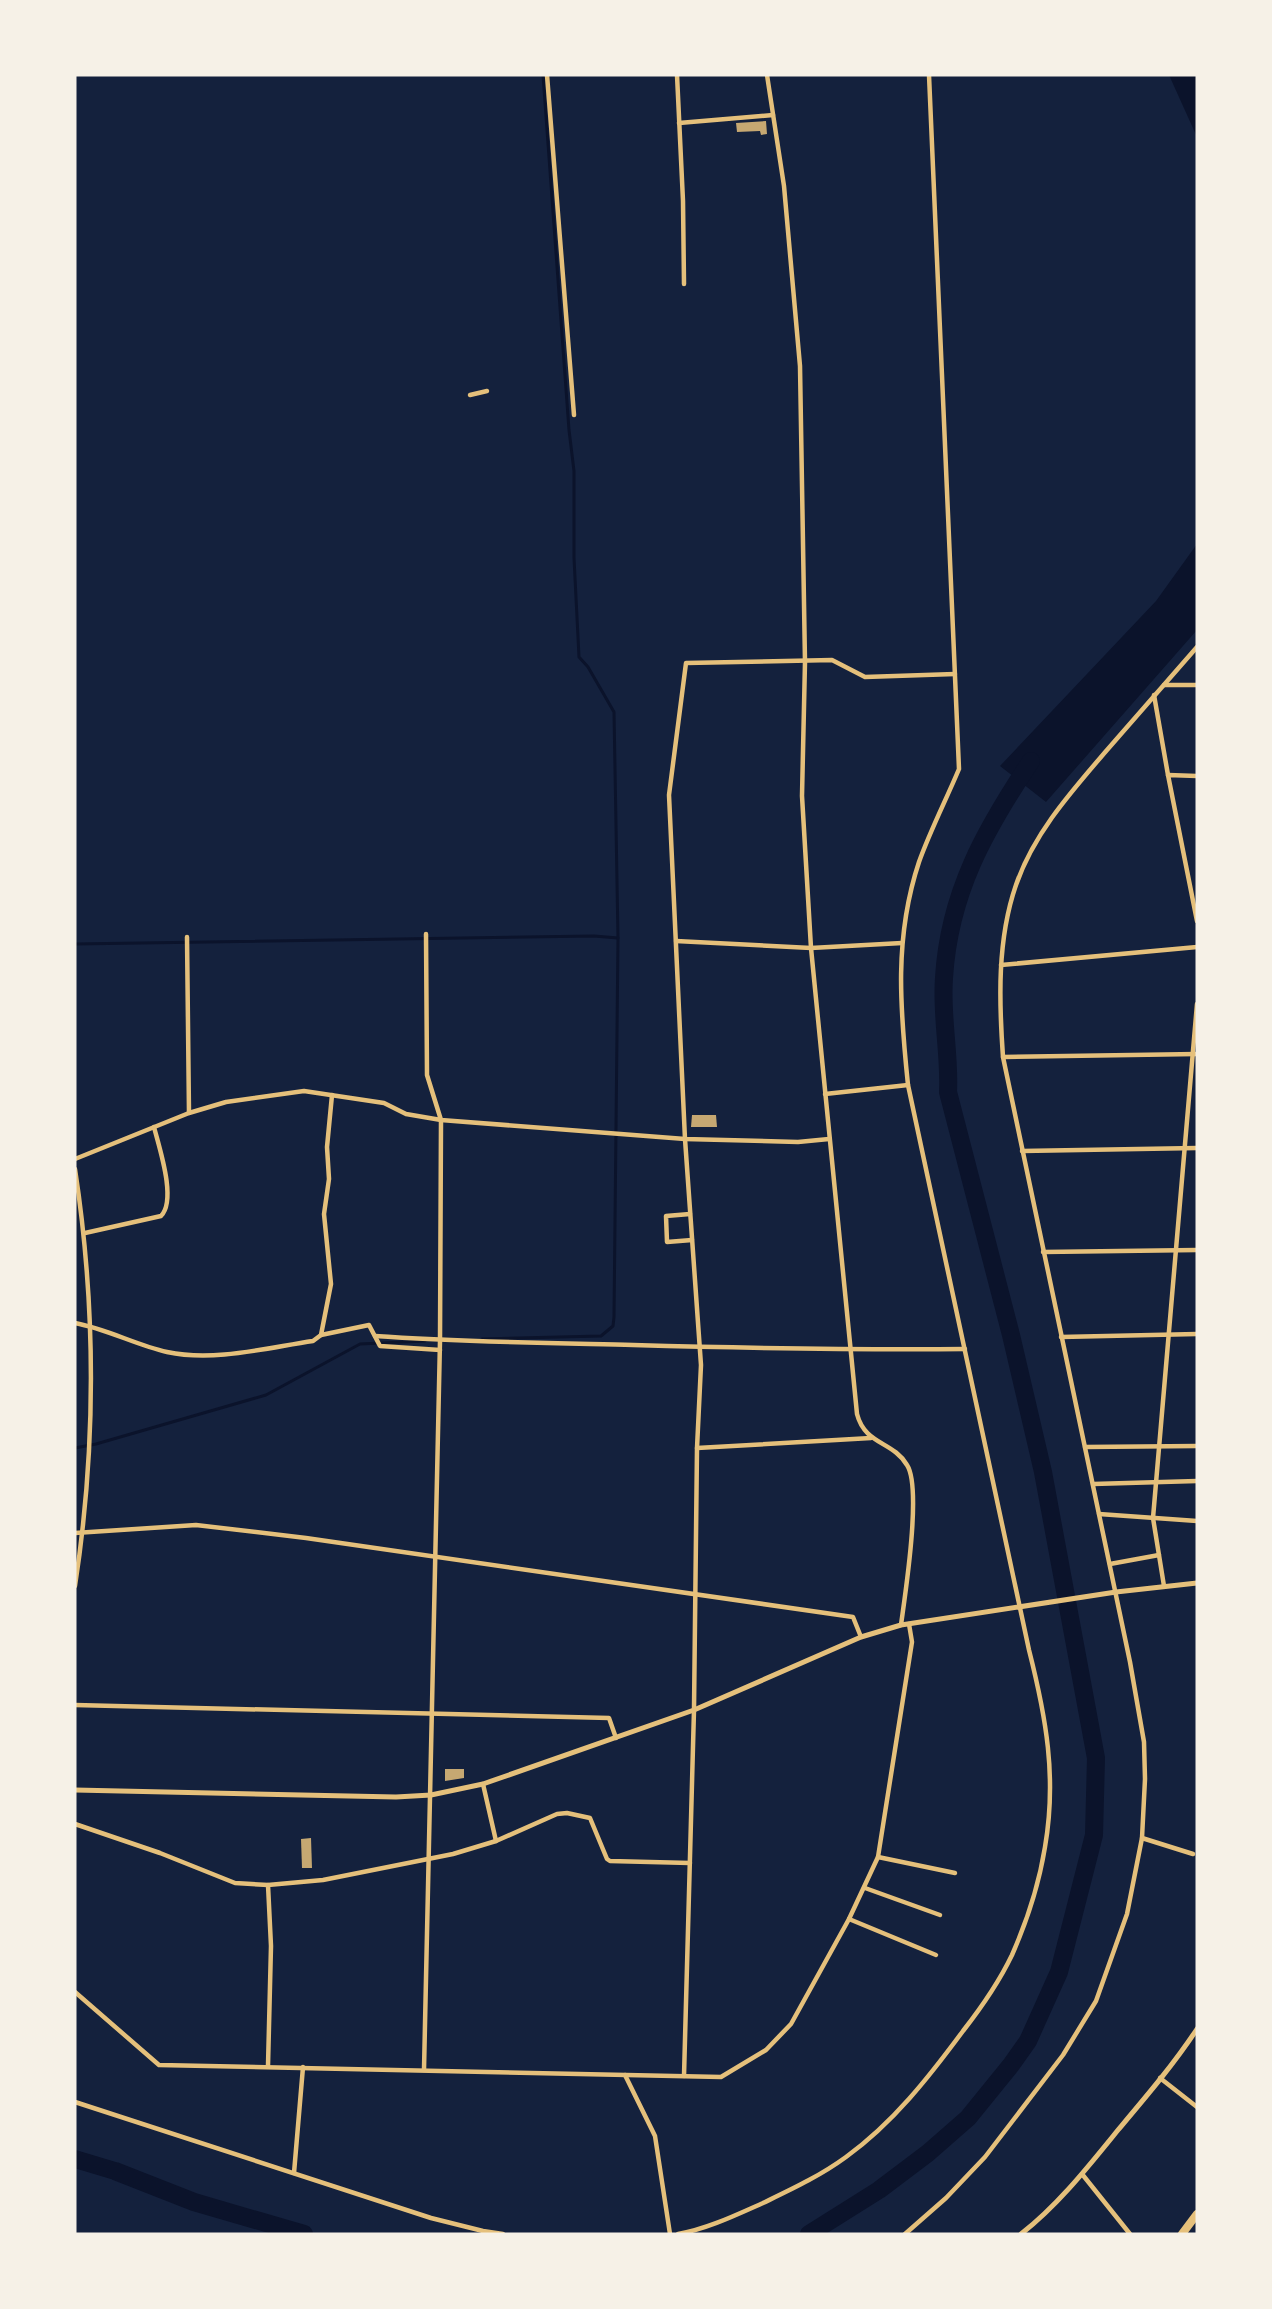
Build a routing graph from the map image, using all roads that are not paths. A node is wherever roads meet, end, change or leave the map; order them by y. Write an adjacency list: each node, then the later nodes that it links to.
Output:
1 (547, 75): 10 (street)
2 (677, 75): 6 (street)
3 (768, 75): 5 (street)
4 (929, 75): 13 (street)
5 (773, 115): 6 (street); 12 (street)
6 (679, 123): 7 (street)
7 (684, 284)
8 (487, 391): 9 (street)
9 (470, 395)
10 (574, 415)
11 (1197, 647): 14 (street)
12 (804, 662): 13 (street); 22 (street); 25 (street)
13 (955, 674): 23 (street)
14 (1163, 685): 15 (street); 16 (street)
15 (1197, 685)
16 (1154, 695): 17 (street); 26 (street)
17 (1168, 775): 18 (street); 19 (street)
18 (1197, 776)
19 (1197, 921)
20 (426, 934): 34 (street)
21 (187, 937): 33 (street)
22 (676, 941): 25 (street); 37 (street)
23 (902, 943): 25 (street); 30 (street)
24 (1197, 947): 26 (street)
25 (811, 948): 31 (street)
26 (1001, 965): 29 (street)
27 (1197, 1004): 28 (street)
28 (1195, 1054): 29 (street); 38 (street)
29 (1003, 1057): 40 (street)
30 (908, 1085): 31 (street); 58 (street)
31 (825, 1094): 36 (street)
32 (332, 1095): 33 (street); 34 (street); 53 (street)
33 (189, 1113): 35 (street)
34 (441, 1120): 37 (street); 56 (street)
35 (154, 1127): 41 (street); 44 (street)
36 (829, 1139): 37 (street); 60 (street)
37 (686, 1140): 43 (street)
38 (1184, 1148): 39 (street); 40 (street); 46 (street)
39 (1197, 1148)
40 (1022, 1151): 48 (street)
41 (75, 1159)
42 (75, 1169): 44 (street)
43 (690, 1214): 45 (street); 45 (street)
44 (85, 1233): 50 (street)
45 (692, 1240): 57 (street)
46 (1176, 1250): 47 (street); 48 (street); 51 (street)
47 (1197, 1250)
48 (1043, 1252): 55 (street)
49 (75, 1323): 50 (street)
50 (91, 1326): 53 (street); 72 (street)
51 (1169, 1334): 52 (street); 55 (street); 62 (street)
52 (1197, 1334)
53 (321, 1335): 54 (street)
54 (375, 1336): 56 (street); 59 (street)
55 (1061, 1337): 64 (street)
56 (440, 1341): 57 (street); 59 (street)
57 (700, 1347): 60 (street); 65 (street)
58 (965, 1349): 60 (street); 82 (street)
59 (440, 1350): 75 (street)
60 (850, 1350): 61 (street)
61 (871, 1438): 65 (street); 84 (street)
62 (1159, 1446): 63 (street); 64 (street); 67 (street)
63 (1197, 1446)
64 (1085, 1447): 68 (street)
65 (697, 1449): 81 (street)
66 (1197, 1481): 67 (street)
67 (1156, 1482): 68 (street); 70 (street)
68 (1093, 1484): 69 (street)
69 (1099, 1514): 70 (street); 76 (street)
70 (1154, 1518): 71 (street); 74 (street)
71 (1197, 1521)
72 (83, 1532): 73 (street); 75 (street); 78 (street)
73 (75, 1533)
74 (1159, 1555): 76 (street); 79 (street)
75 (436, 1557): 81 (street); 88 (street)
76 (1110, 1564): 80 (street)
77 (1197, 1582): 79 (street)
78 (75, 1586)
79 (1164, 1586): 80 (street)
80 (1116, 1592): 82 (street); 94 (street)
81 (695, 1595): 85 (street); 87 (street)
82 (1020, 1606): 83 (street); 121 (street)
83 (909, 1624): 84 (street); 97 (street)
84 (901, 1626): 85 (street)
85 (861, 1637): 87 (street)
86 (75, 1705): 88 (street)
87 (694, 1710): 89 (street); 99 (street)
88 (432, 1714): 89 (street); 92 (street)
89 (616, 1738): 90 (street)
90 (483, 1784): 92 (street); 95 (street)
91 (75, 1790): 92 (street)
92 (431, 1795): 98 (street)
93 (75, 1824): 101 (street)
94 (1142, 1838): 96 (street); 122 (street)
95 (496, 1841): 98 (street); 99 (street)
96 (1193, 1854)
97 (878, 1857): 100 (street); 102 (street)
98 (429, 1858): 101 (street); 110 (street)
99 (690, 1863): 112 (street)
100 (955, 1873)
101 (268, 1885): 108 (street)
102 (865, 1888): 103 (street); 104 (street)
103 (940, 1915)
104 (849, 1918): 105 (street); 112 (street)
105 (936, 1955)
106 (75, 1992): 108 (street)
107 (1197, 2029): 113 (street)
108 (268, 2066): 109 (street)
109 (303, 2067): 110 (street); 116 (street)
110 (424, 2070): 111 (street)
111 (625, 2075): 112 (street); 120 (street)
112 (684, 2076)
113 (1160, 2078): 115 (street); 117 (street)
114 (75, 2102): 116 (street)
115 (1197, 2107)
116 (294, 2173): 119 (street)
117 (1083, 2174): 123 (street); 124 (street)
118 (1197, 2214): 125 (highway)
119 (503, 2234)
120 (670, 2234)
121 (678, 2234)
122 (905, 2234)
123 (1021, 2234)
124 (1130, 2234)
125 (1182, 2234)

